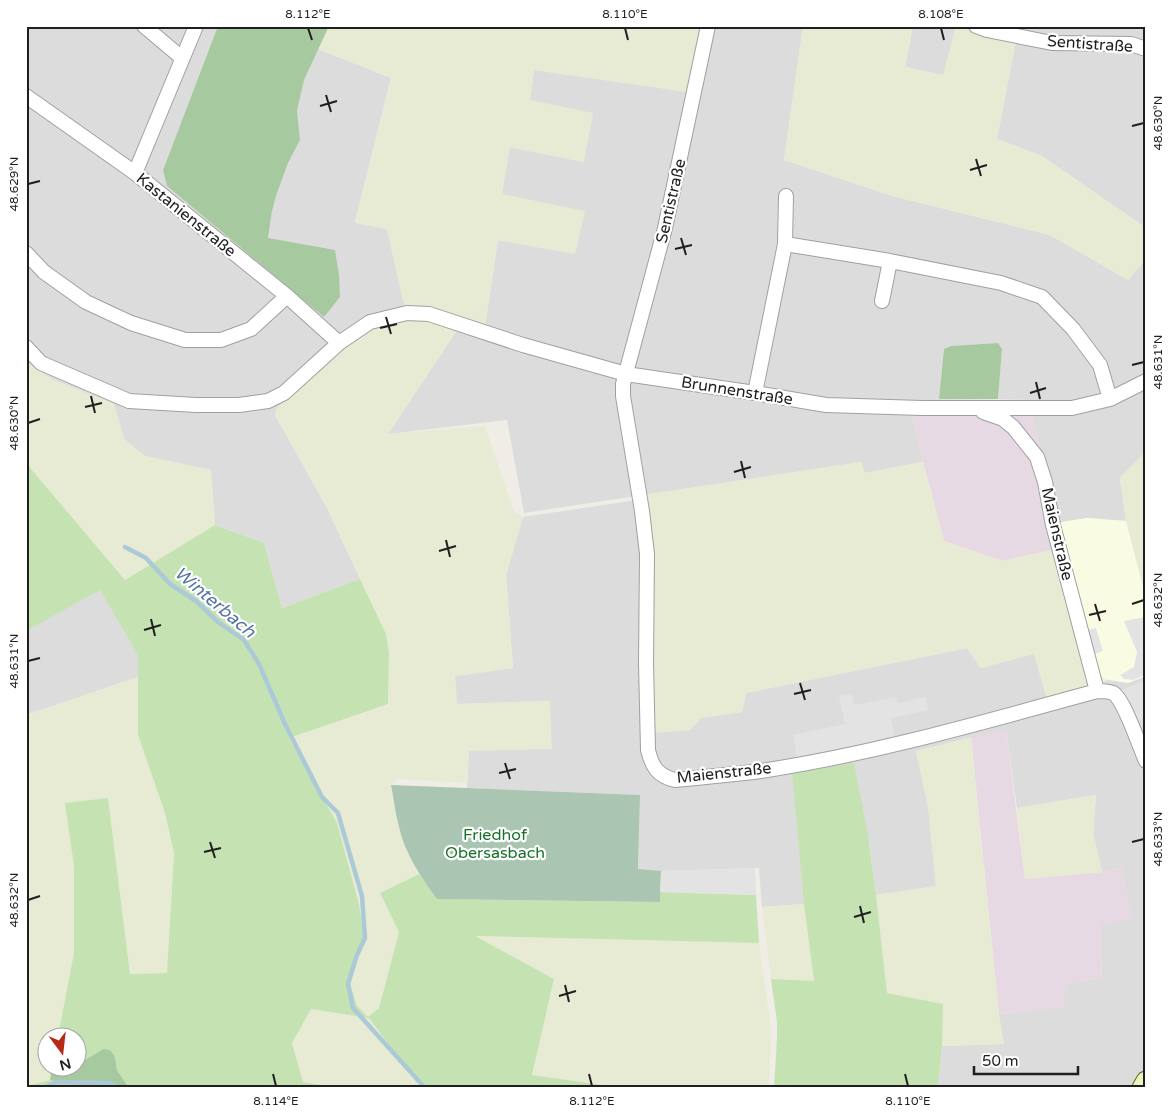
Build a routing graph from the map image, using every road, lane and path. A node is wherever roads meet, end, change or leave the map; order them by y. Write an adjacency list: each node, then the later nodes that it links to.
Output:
1 (144, 26): 6 (street)
2 (196, 26): 6 (street)
3 (708, 26): 17 (street, Sentistraße)
4 (976, 26): 5 (street, Sentistraße)
5 (1146, 48)
6 (182, 58): 8 (street)
7 (26, 96): 8 (street, Kastanienstraße)
8 (135, 173): 13 (street, Kastanienstraße)
9 (786, 196): 10 (street)
10 (785, 244): 12 (street); 19 (street)
11 (26, 253): 13 (street)
12 (890, 261): 14 (street); 20 (street)
13 (287, 296): 15 (street, Kastanienstraße)
14 (882, 301)
15 (339, 343): 16 (street); 17 (street, Brunnenstraße)
16 (26, 348)
17 (626, 374): 19 (street, Brunnenstraße); 22 (street, Maienstraße)
18 (1146, 381): 20 (street, Brunnenstraße)
19 (755, 393): 21 (street, Brunnenstraße)
20 (1110, 399): 21 (street, Brunnenstraße)
21 (973, 408): 22 (street, Maienstraße)
22 (1097, 691): 23 (street)
23 (1146, 762)
24 (1146, 1081): 25 (main road)
25 (1142, 1088)

